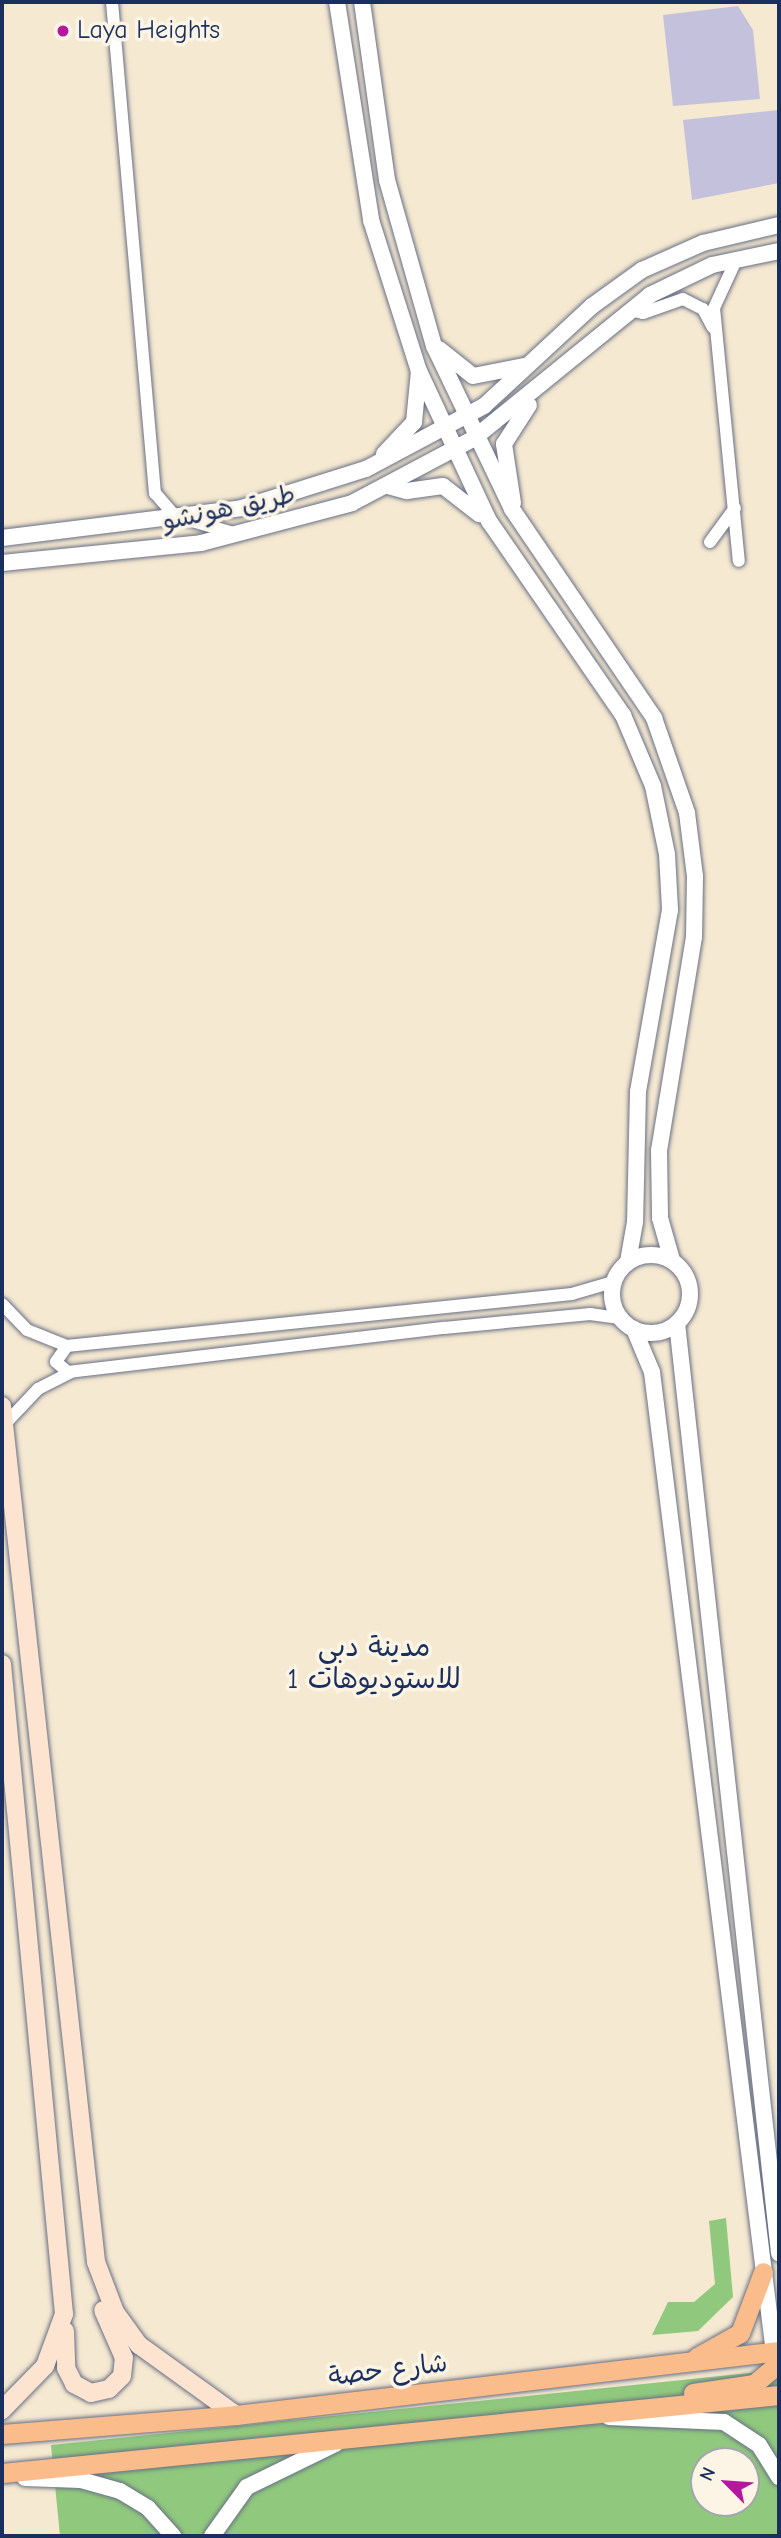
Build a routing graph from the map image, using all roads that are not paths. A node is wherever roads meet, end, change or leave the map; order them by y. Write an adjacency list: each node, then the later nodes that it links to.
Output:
1 (112, 2): 18 (street)
2 (337, 2): 11 (street)
3 (362, 2): 9 (street)
4 (779, 225): 10 (street, طريق هونشو)
5 (779, 251): 6 (street)
6 (738, 258): 7 (street); 8 (street)
7 (629, 310): 8 (street); 12 (street)
8 (716, 338): 20 (street)
9 (434, 346): 10 (street); 13 (street)
10 (525, 366): 13 (street, طريق هونشو)
11 (419, 372): 14 (street); 17 (street)
12 (544, 383): 15 (street, طريق هونشو); 21 (street)
13 (464, 420): 14 (street, طريق هونشو); 15 (street)
14 (444, 432): 16 (street); 17 (street, طريق هونشو)
15 (473, 439): 16 (street, طريق هونشو); 21 (street)
16 (453, 452): 19 (street, طريق هونشو); 24 (street)
17 (377, 465): 22 (street, طريق هونشو)
18 (154, 485): 22 (street); 23 (street)
19 (388, 486): 24 (street); 25 (street, طريق هونشو)
20 (735, 508): 27 (street); 28 (street)
21 (512, 509): 30 (street)
22 (194, 514): 23 (street, طريق هونشو)
23 (175, 516): 25 (street); 26 (street, طريق هونشو)
24 (489, 521): 31 (street)
25 (251, 534): 29 (street, طريق هونشو)
26 (2, 538)
27 (710, 542)
28 (738, 562)
29 (2, 564)
30 (672, 1260): 31 (street); 35 (street)
31 (628, 1261): 32 (street)
32 (613, 1282): 34 (street); 37 (street)
33 (2, 1304): 37 (street)
34 (620, 1318): 36 (street); 38 (street)
35 (677, 1323): 36 (street); 42 (street)
36 (634, 1329): 44 (street)
37 (67, 1346): 38 (street)
38 (72, 1372): 40 (street)
39 (2, 1406): 40 (main road)
40 (4, 1425): 43 (main road)
41 (2, 1664): 45 (main road)
42 (779, 2253)
43 (96, 2262): 45 (main road); 50 (main road)
44 (763, 2272): 46 (street); 47 (main road)
45 (64, 2314): 49 (main road)
46 (778, 2360): 47 (main road, شارع حصة); 52 (main road)
47 (687, 2363): 50 (main road, شارع حصة)
48 (779, 2395): 51 (main road)
49 (2, 2410)
50 (236, 2415): 53 (main road, شارع حصة)
51 (609, 2417): 52 (main road); 56 (street)
52 (545, 2423): 54 (main road)
53 (2, 2434)
54 (335, 2444): 55 (main road); 58 (street)
55 (2, 2475): 57 (street)
56 (779, 2477)
57 (173, 2536)
58 (212, 2536)

